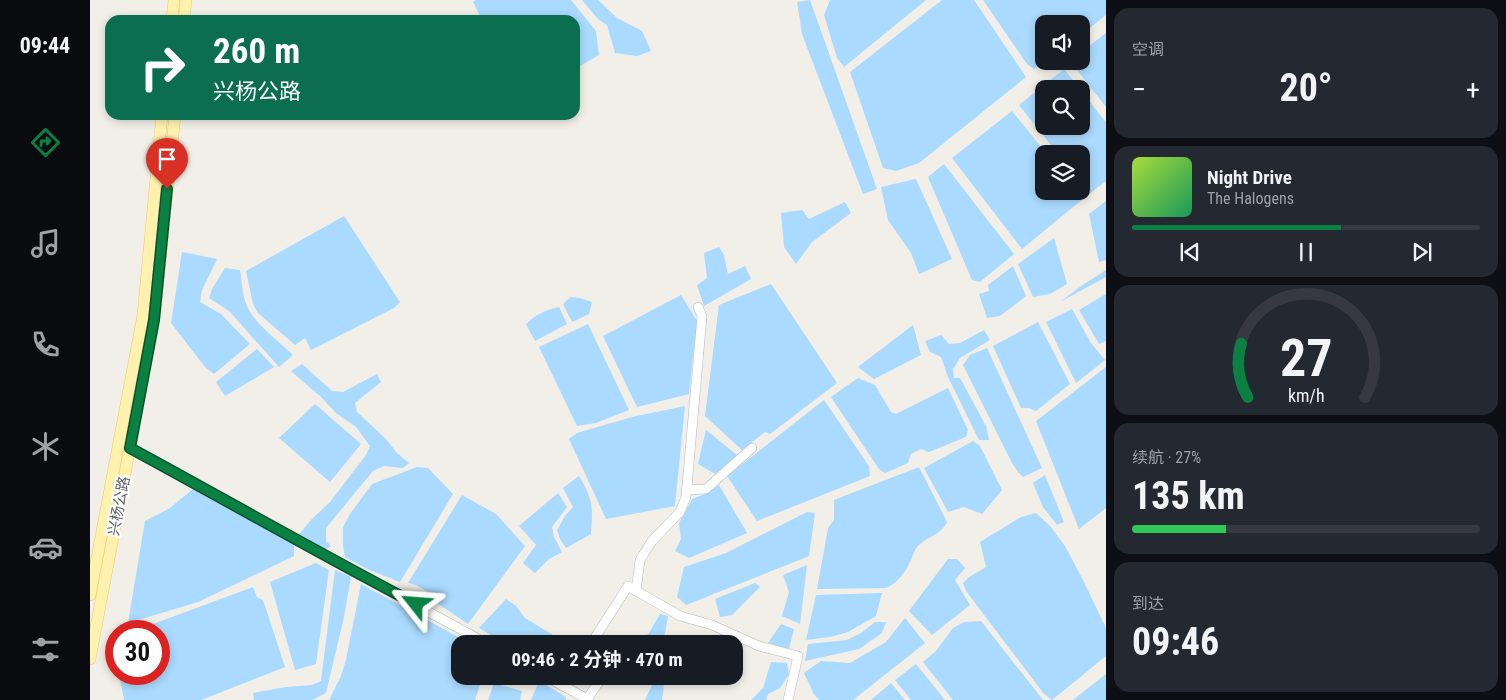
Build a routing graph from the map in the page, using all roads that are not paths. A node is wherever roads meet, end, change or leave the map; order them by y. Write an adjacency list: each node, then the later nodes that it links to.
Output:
1 (174, 0): 3 (main road)
2 (186, 0): 4 (main road)
3 (172, 15)
4 (184, 15)
5 (162, 120): 12 (main road, 兴杨公路)
6 (174, 120): 8 (main road, 兴杨公路)
7 (698, 307): 10 (street)
8 (130, 448): 13 (street); 15 (main road, 兴杨公路)
9 (752, 448): 10 (street)
10 (686, 490): 11 (street)
11 (636, 591): 14 (street); 19 (street)
12 (90, 595)
13 (472, 635)
14 (597, 635)
15 (90, 659)
16 (561, 685): 18 (street)
17 (597, 685): 18 (street)
18 (588, 700)
19 (788, 700)

